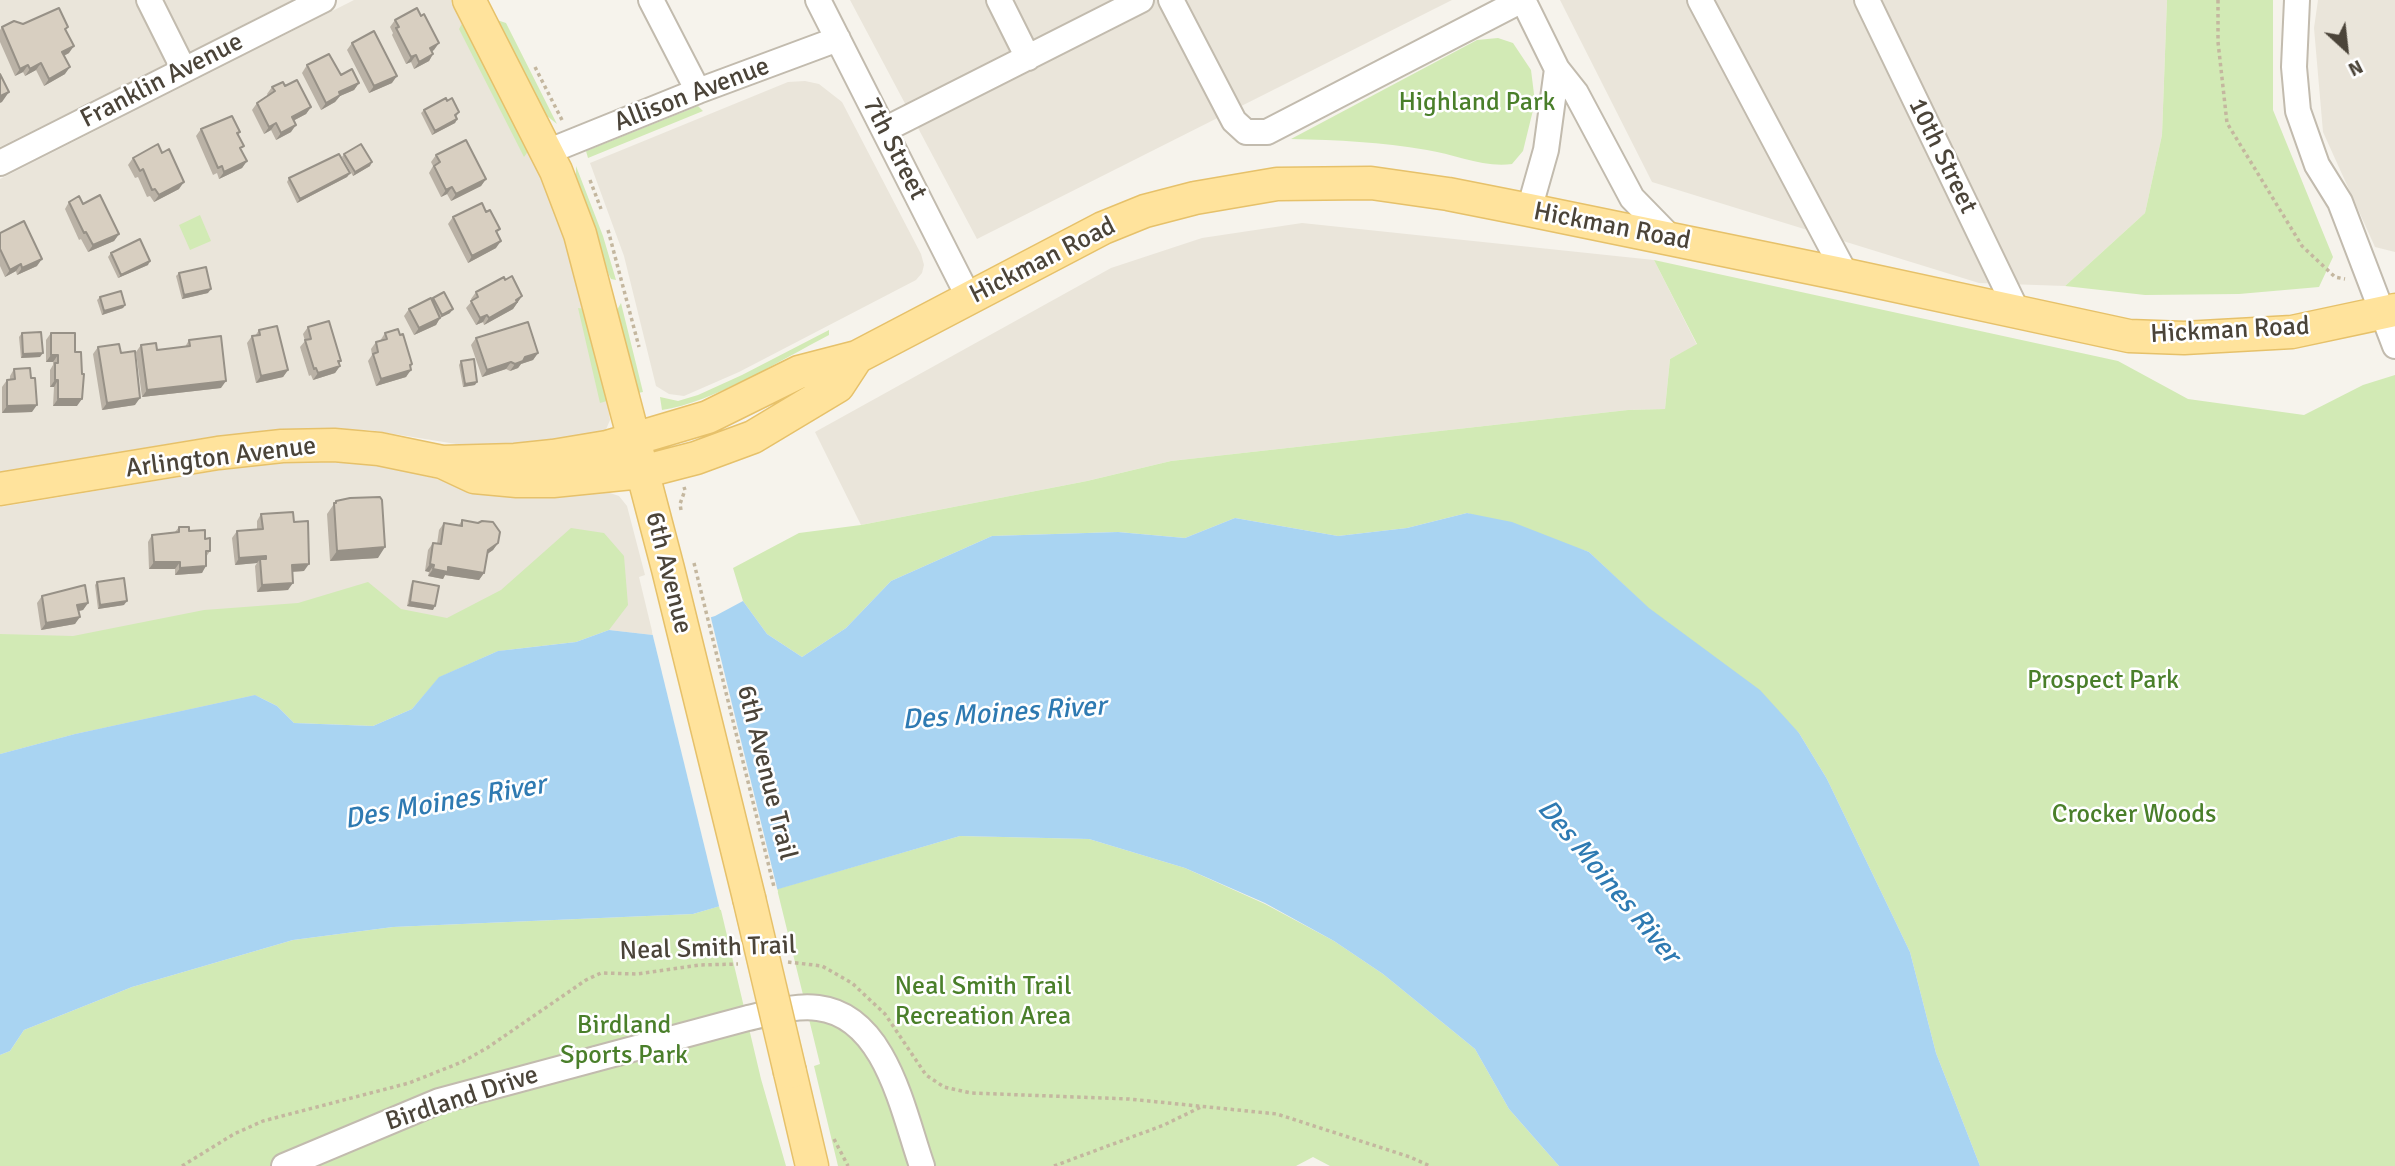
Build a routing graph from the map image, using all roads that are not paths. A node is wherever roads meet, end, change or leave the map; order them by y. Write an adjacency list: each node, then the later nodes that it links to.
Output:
1 (149, 0): 16 (street)
2 (323, 0): 16 (street, Franklin Avenue)
3 (469, 0): 19 (main road, 6th Avenue)
4 (651, 0): 17 (street)
5 (818, 0): 13 (street, 7th Street)
6 (999, 0): 14 (street)
7 (1141, 0): 14 (street)
8 (1171, 0): 9 (street)
9 (1522, 0): 15 (street)
10 (1700, 0): 23 (street)
11 (1867, 0): 25 (street, 10th Street)
12 (2297, 0): 26 (street)
13 (838, 39): 17 (street, Allison Avenue); 18 (street, 7th Street)
14 (1028, 58): 18 (street)
15 (1557, 69): 21 (street); 22 (street)
16 (184, 70): 20 (street, Franklin Avenue)
17 (698, 91): 19 (street, Allison Avenue)
18 (884, 130): 24 (street, 7th Street)
19 (547, 152): 29 (main road, 6th Avenue)
20 (0, 163)
21 (1529, 210): 22 (main road, Hickman Road); 24 (main road, Hickman Road)
22 (1672, 239): 23 (main road, Hickman Road)
23 (1846, 275): 25 (main road, Hickman Road)
24 (969, 298): 28 (main road, Hickman Road)
25 (2017, 312): 26 (main road, Hickman Road)
26 (2389, 312): 27 (street)
27 (2395, 346)
28 (858, 357): 29 (main road, Hickman Road); 31 (main road, Hickman Road)
29 (634, 440): 30 (main road, Arlington Avenue); 31 (main road, 6th Avenue)
30 (442, 461): 31 (main road, Arlington Avenue); 32 (main road, Arlington Avenue)
31 (642, 472): 34 (main road, 6th Avenue, bridge)
32 (0, 489)
33 (284, 1166): 35 (street, Birdland Drive)
34 (812, 1166)
35 (922, 1166)

